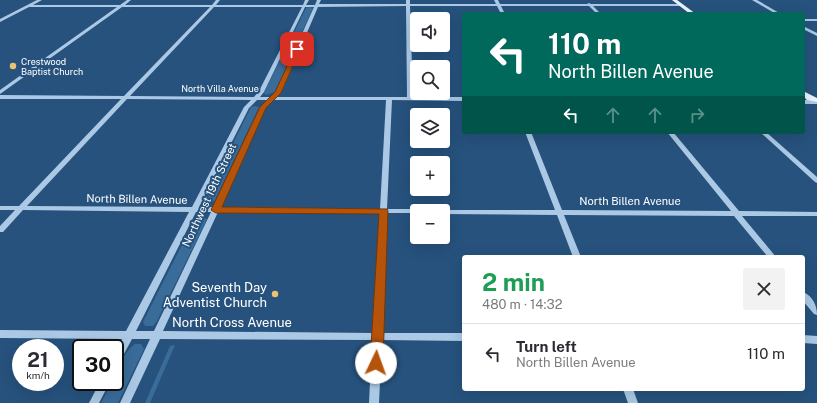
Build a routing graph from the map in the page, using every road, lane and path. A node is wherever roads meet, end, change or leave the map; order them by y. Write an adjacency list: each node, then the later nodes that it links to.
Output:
1 (40, 0): 15 (street)
2 (129, 0): 16 (street)
3 (218, 0): 11 (street)
4 (496, 0): 12 (street)
5 (585, 0): 13 (street)
6 (674, 0): 14 (main road)
7 (754, 0): 20 (street)
8 (306, 3): 9 (street); 11 (street); 29 (street, Northwest 19th Street)
9 (318, 3): 10 (street); 30 (street, Northwest 19th Street)
10 (408, 3): 12 (street); 31 (street)
11 (213, 5): 16 (street); 28 (street)
12 (499, 5): 13 (street); 17 (street)
13 (590, 5): 14 (street); 18 (street)
14 (680, 5): 19 (main road)
15 (29, 6): 16 (street); 21 (street)
16 (122, 6): 26 (street)
17 (502, 12)
18 (597, 12)
19 (690, 12)
20 (775, 12)
21 (1, 20)
22 (805, 20): 23 (street)
23 (817, 20)
24 (805, 28): 25 (street)
25 (817, 35)
26 (0, 92)
27 (0, 97): 28 (street, North Villa Avenue)
28 (126, 97): 29 (street, North Villa Avenue); 40 (street)
29 (256, 98): 30 (street, North Villa Avenue); 41 (street, Northwest 19th Street)
30 (272, 98): 32 (street, North Villa Avenue); 42 (street, Northwest 19th Street)
31 (410, 98): 32 (street, North Villa Avenue)
32 (389, 99): 43 (street)
33 (450, 99): 34 (street, North Villa Avenue)
34 (462, 99)
35 (529, 134): 46 (street)
36 (672, 134): 47 (street)
37 (765, 134): 38 (street)
38 (817, 181)
39 (0, 208): 40 (street, North Billen Avenue)
40 (21, 208): 41 (street, North Billen Avenue); 49 (street)
41 (195, 210): 42 (street, North Billen Avenue); 55 (street, Northwest 19th Street)
42 (216, 210): 43 (street, North Billen Avenue); 56 (street, Northwest 19th Street)
43 (384, 211): 44 (street, North Billen Avenue); 57 (street)
44 (410, 211)
45 (450, 212): 46 (street, North Billen Avenue)
46 (559, 212): 47 (street, North Billen Avenue); 50 (street)
47 (736, 213): 48 (street, North Billen Avenue); 51 (street)
48 (817, 214)
49 (0, 230)
50 (576, 255)
51 (770, 255)
52 (805, 297): 53 (street)
53 (817, 312)
54 (0, 334): 55 (street, North Cross Avenue)
55 (129, 335): 56 (street, North Cross Avenue); 61 (street, Northwest 19th Street)
56 (157, 335): 57 (street, North Cross Avenue); 65 (street, Northwest 19th Street)
57 (378, 336): 58 (street, North Cross Avenue); 66 (street)
58 (462, 337)
59 (805, 339): 60 (street)
60 (817, 340)
61 (124, 345)
62 (100, 391): 64 (street)
63 (629, 391): 67 (street)
64 (94, 403)
65 (125, 403)
66 (374, 403)
67 (633, 403)

